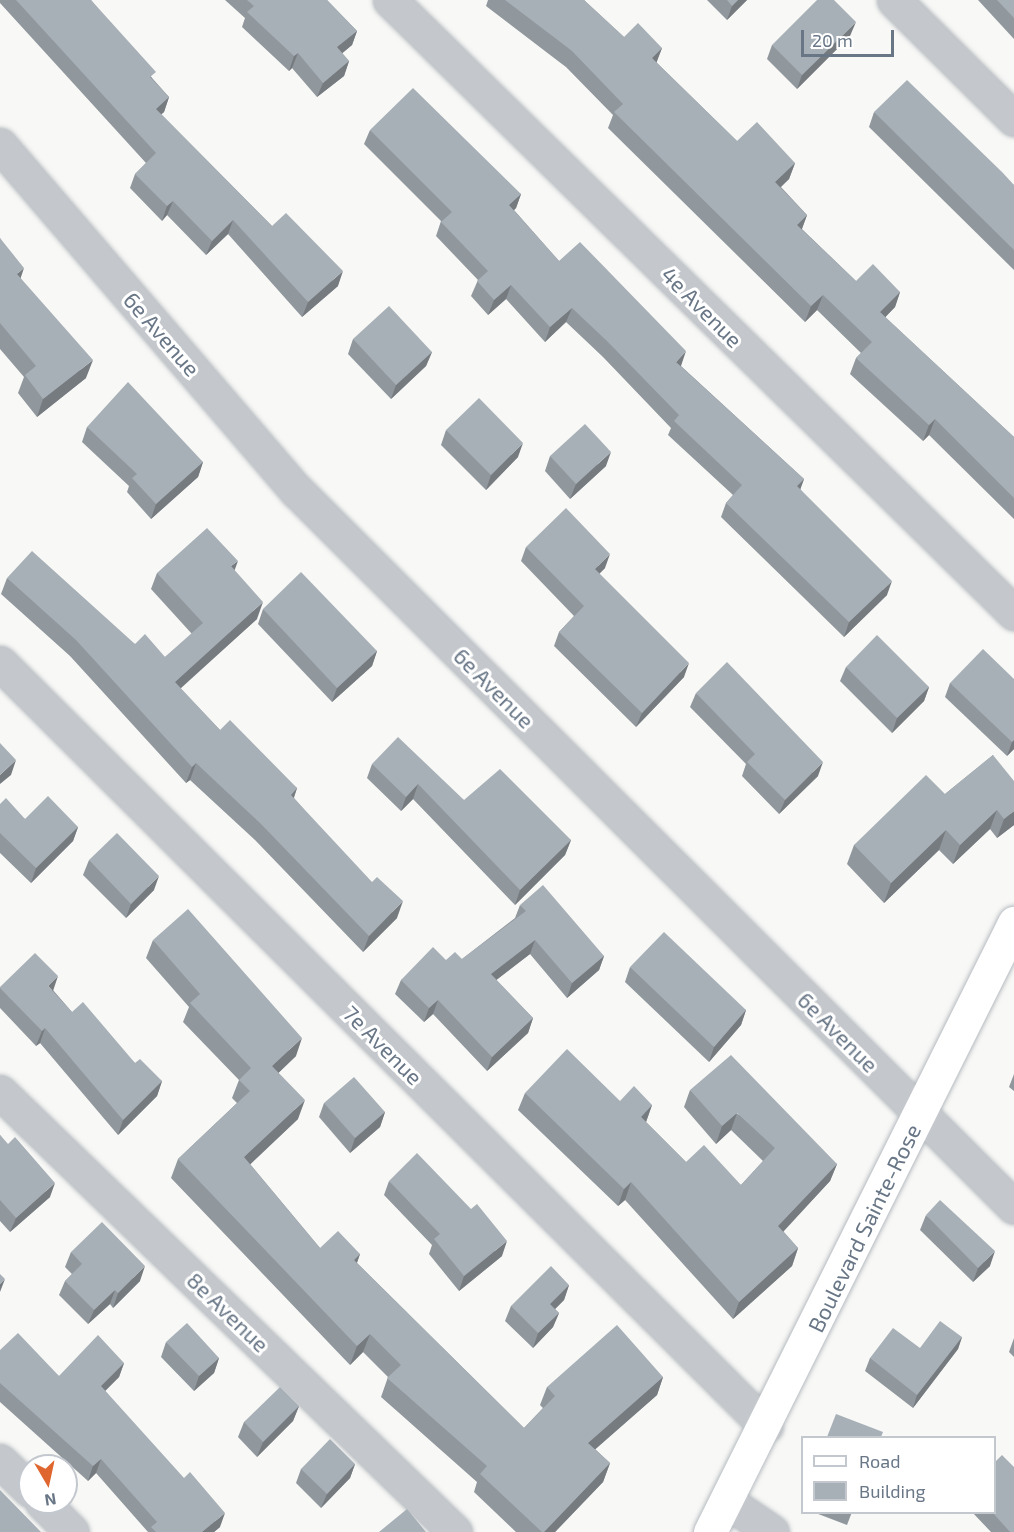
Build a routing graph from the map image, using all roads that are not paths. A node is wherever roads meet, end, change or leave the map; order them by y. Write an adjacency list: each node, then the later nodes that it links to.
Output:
1 (390, 0): 5 (street, 4e Avenue)
2 (894, 0): 3 (street)
3 (1014, 119)
4 (0, 145): 9 (street, 6e Avenue)
5 (1014, 613)
6 (0, 663): 11 (street, 7e Avenue)
7 (1014, 923): 9 (street, Boulevard Sainte-Rose)
8 (0, 1092): 17 (street, 8e Avenue)
9 (921, 1114): 10 (street, 6e Avenue); 11 (street, Boulevard Sainte-Rose)
10 (1014, 1207)
11 (766, 1426): 14 (street, Boulevard Sainte-Rose)
12 (0, 1461): 13 (street)
13 (18, 1478)
14 (728, 1502): 18 (street, Boulevard Sainte-Rose); 19 (street)
15 (54, 1514): 16 (street)
16 (72, 1532)
17 (455, 1532)
18 (710, 1532)
19 (772, 1532)

